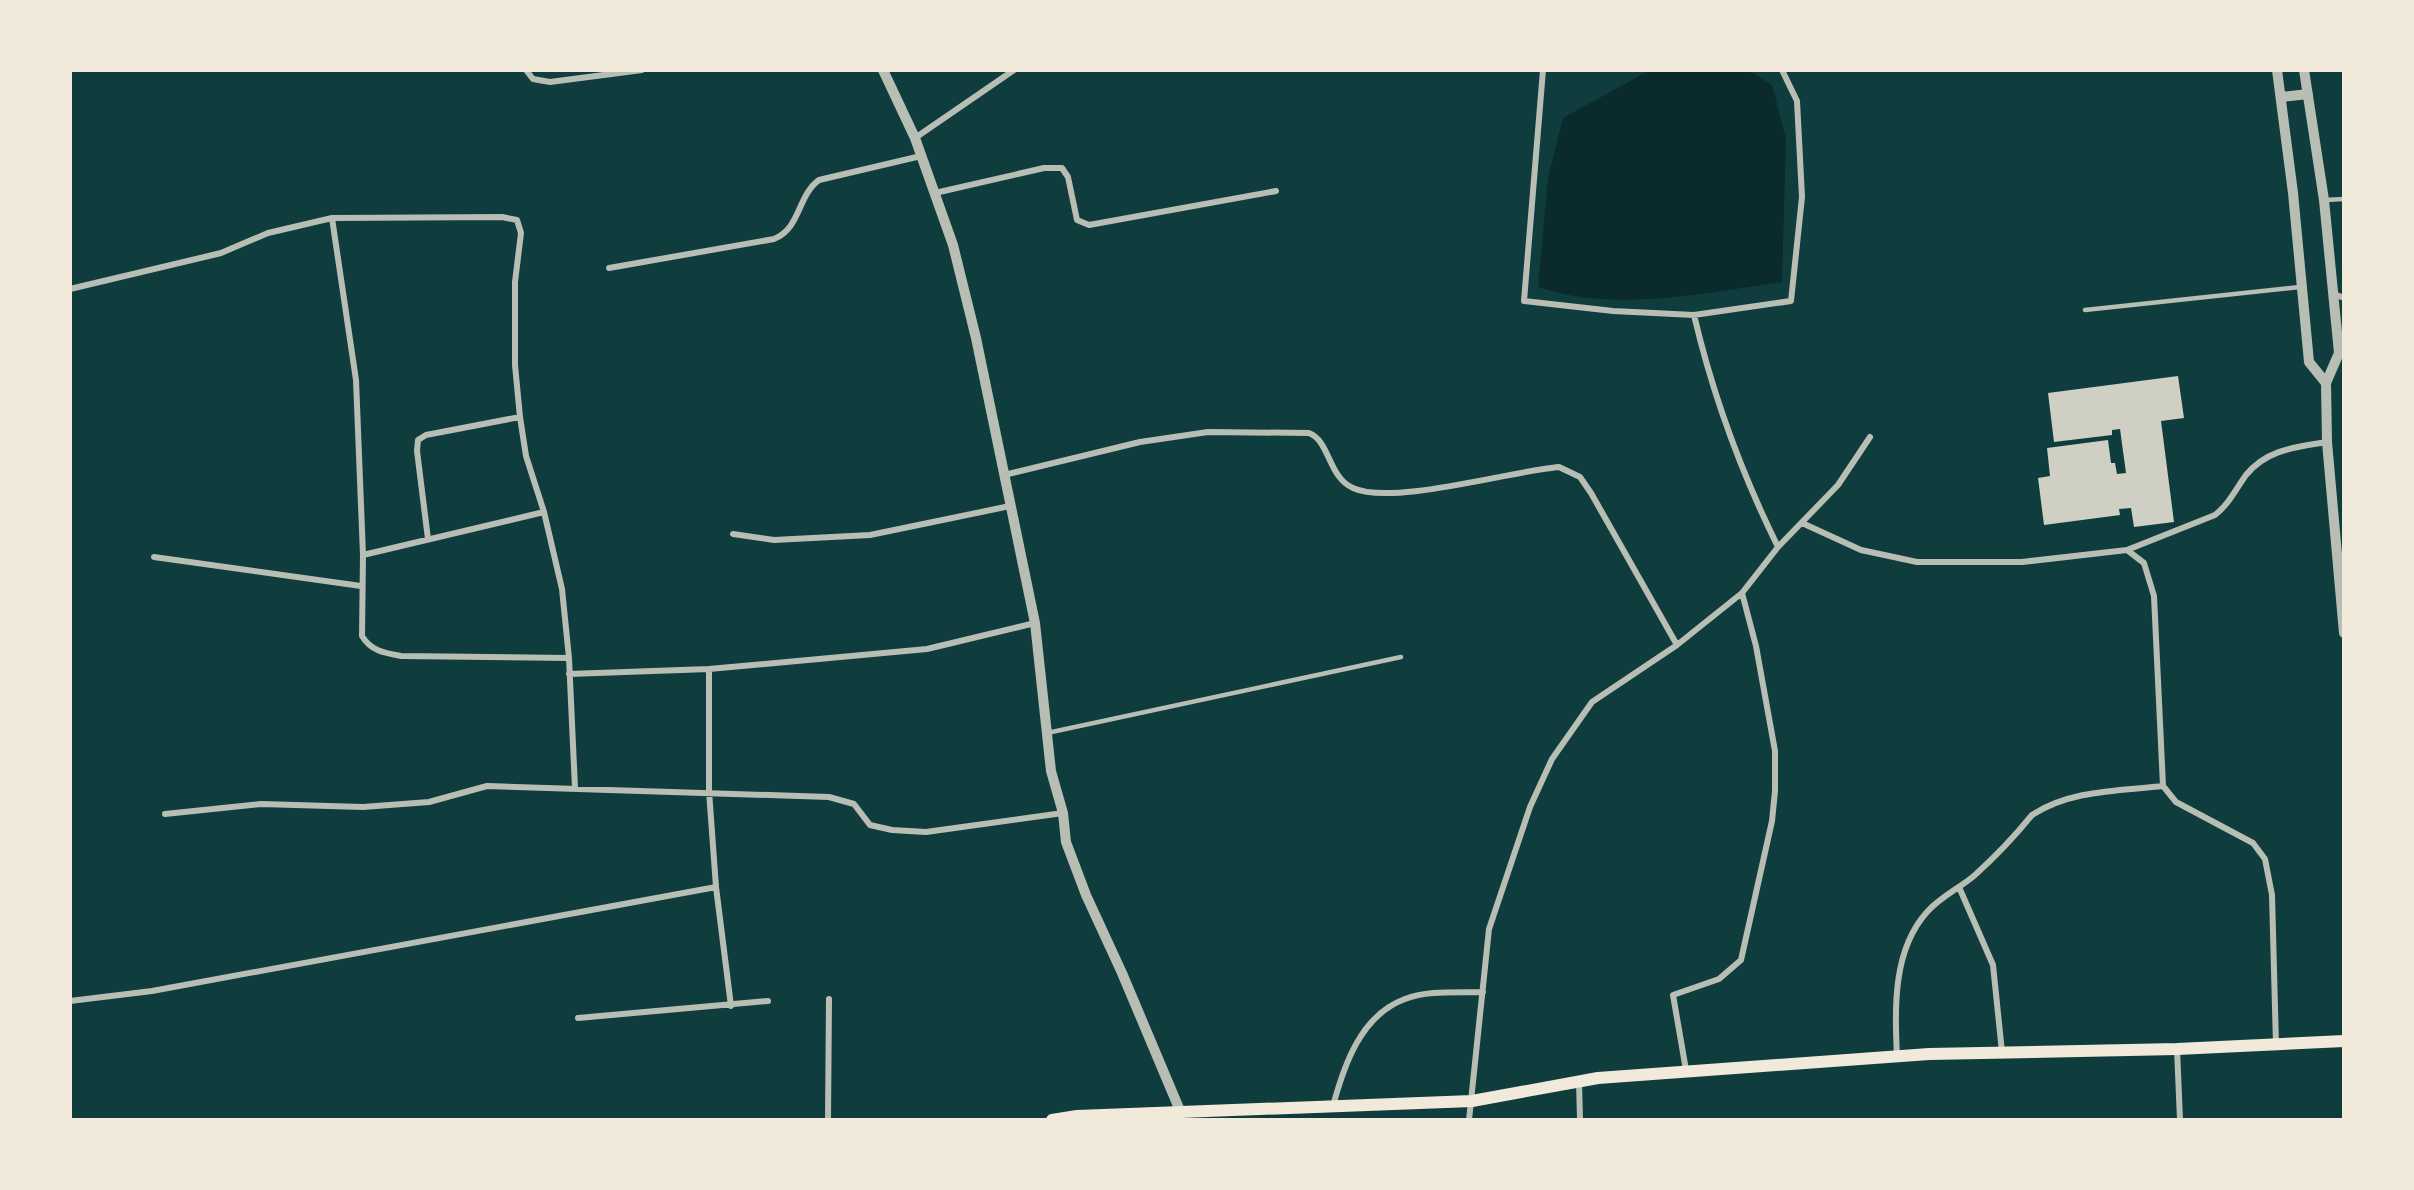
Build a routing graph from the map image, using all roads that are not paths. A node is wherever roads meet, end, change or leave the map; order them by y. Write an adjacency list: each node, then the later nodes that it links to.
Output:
1 (526, 70): 2 (street)
2 (642, 70)
3 (883, 70): 11 (street)
4 (1014, 70): 11 (street)
5 (1544, 70): 23 (street)
6 (1782, 70): 23 (street)
7 (2277, 70): 10 (street)
8 (2304, 70): 9 (street)
9 (2307, 94): 10 (street); 16 (street)
10 (2281, 97): 19 (street)
11 (915, 138): 12 (street)
12 (921, 156): 14 (street); 18 (street)
13 (1276, 191): 14 (street)
14 (934, 193): 28 (street)
15 (2343, 199): 16 (lane)
16 (2324, 200): 21 (street)
17 (332, 218): 20 (street); 25 (street); 36 (street)
18 (609, 268)
19 (2303, 287): 22 (lane); 24 (street)
20 (70, 289)
21 (2339, 296): 24 (street)
22 (2085, 310)
23 (1694, 315): 34 (street)
24 (2326, 383): 27 (street)
25 (520, 417): 30 (street); 33 (street)
26 (1870, 437): 31 (street)
27 (2327, 442): 35 (street); 41 (street)
28 (1004, 475): 29 (street); 42 (street)
29 (1010, 506): 32 (street); 40 (street)
30 (544, 512): 33 (street); 44 (street)
31 (1803, 523): 34 (street); 35 (street)
32 (733, 534)
33 (428, 539): 36 (street)
34 (1778, 547): 39 (street)
35 (2127, 550): 48 (street)
36 (363, 555): 38 (street)
37 (154, 557): 38 (street)
38 (361, 586): 44 (street)
39 (1742, 593): 42 (street); 66 (street)
40 (1035, 623): 45 (street); 47 (street)
41 (2343, 633)
42 (1677, 645): 55 (street)
43 (1401, 657): 47 (lane)
44 (568, 658): 46 (street)
45 (709, 669): 46 (street); 50 (street)
46 (569, 674): 49 (street)
47 (1047, 733): 51 (street)
48 (2163, 786): 54 (street); 62 (street)
49 (575, 788): 50 (street); 52 (street)
50 (709, 791): 51 (street); 53 (street)
51 (1063, 813): 70 (street)
52 (165, 814)
53 (716, 887): 57 (street); 59 (street)
54 (1959, 887): 64 (street); 65 (street)
55 (1483, 992): 68 (street); 69 (street)
56 (829, 999): 71 (street)
57 (70, 1001)
58 (768, 1001): 59 (street)
59 (731, 1006): 60 (street)
60 (578, 1018)
61 (2343, 1041): 62 (main road)
62 (2276, 1045): 63 (main road)
63 (2178, 1049): 64 (main road); 75 (street)
64 (2002, 1052): 65 (main road)
65 (1897, 1058): 66 (main road)
66 (1686, 1070): 67 (main road)
67 (1579, 1081): 68 (main road); 74 (street)
68 (1472, 1101): 69 (main road); 73 (street)
69 (1333, 1106): 70 (main road)
70 (1181, 1113): 72 (main road)
71 (828, 1119)
72 (1052, 1119)
73 (1469, 1119)
74 (1580, 1119)
75 (2180, 1119)

